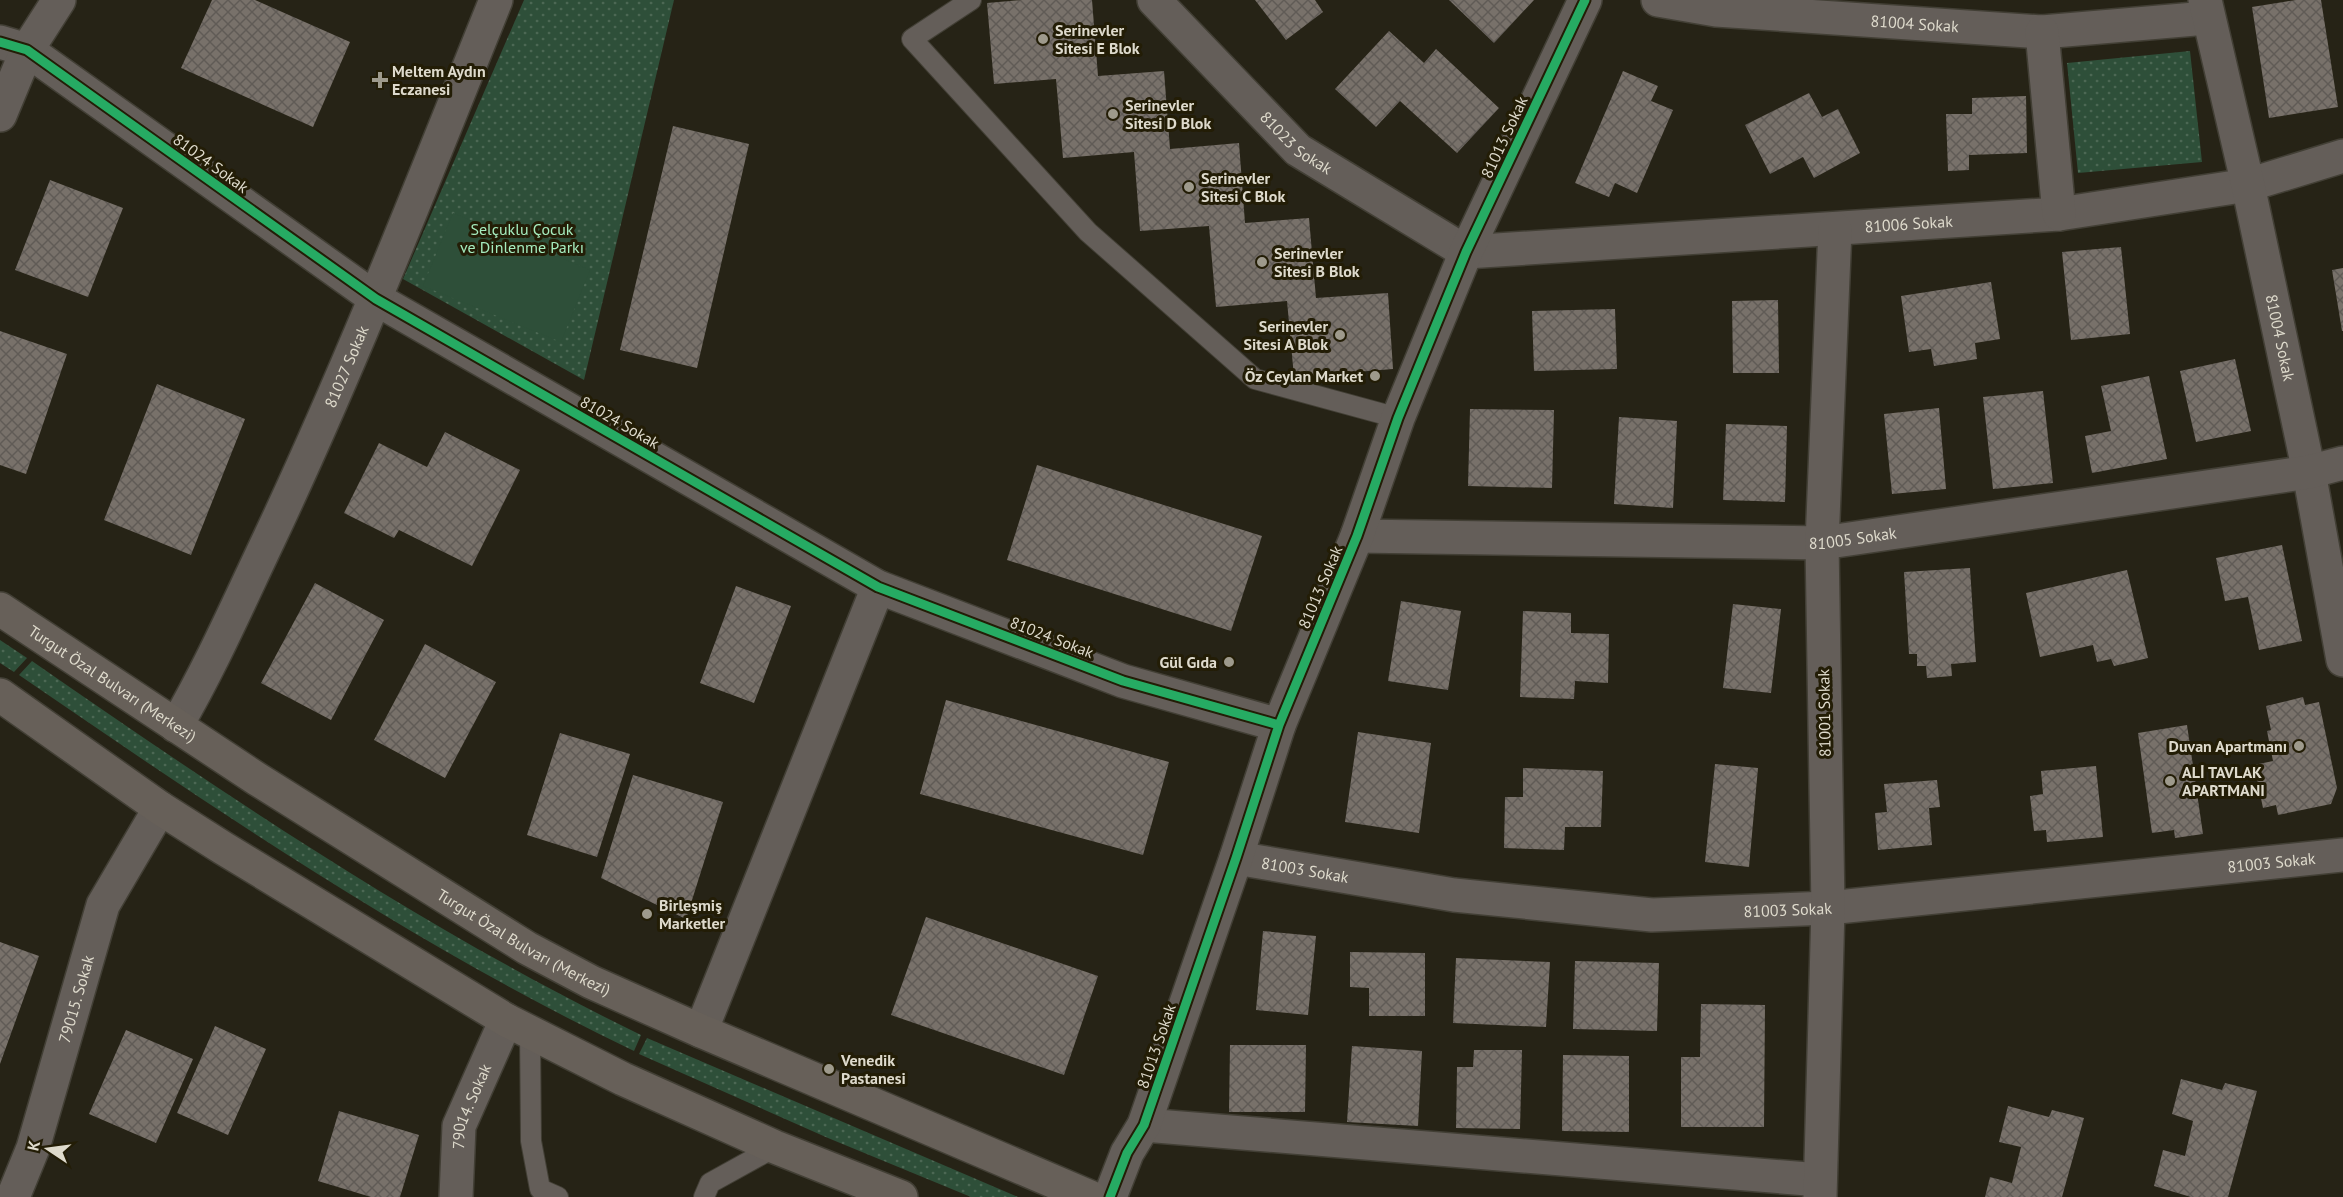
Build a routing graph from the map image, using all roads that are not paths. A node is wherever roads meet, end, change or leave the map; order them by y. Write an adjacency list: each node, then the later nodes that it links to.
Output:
1 (59, 0): 9 (street)
2 (496, 0): 16 (street, 81027 Sokak)
3 (971, 0): 17 (lane)
4 (1154, 0): 15 (street, 81023 Sokak)
5 (1585, 0): 15 (street, 81013 Sokak)
6 (1658, 0): 8 (street, 81004 Sokak)
7 (2206, 9): 8 (street, 81004 Sokak); 12 (street, 81004 Sokak)
8 (2042, 32): 13 (street)
9 (14, 46): 10 (street); 16 (street, 81024 Sokak)
10 (0, 115)
11 (2343, 156): 12 (street, 81006 Sokak)
12 (2248, 185): 13 (street, 81006 Sokak); 19 (street, 81004 Sokak)
13 (2059, 214): 14 (street, 81006 Sokak)
14 (1834, 229): 15 (street, 81006 Sokak); 21 (street, 81001 Sokak)
15 (1466, 252): 17 (street, 81013 Sokak)
16 (376, 299): 22 (street, 81024 Sokak); 27 (street, 81027 Sokak)
17 (1398, 418): 20 (street, 81013 Sokak)
18 (2343, 463): 19 (street, 81005 Sokak)
19 (2309, 472): 21 (street, 81005 Sokak); 24 (street, 81004 Sokak)
20 (1357, 536): 21 (street, 81005 Sokak); 26 (street, 81013 Sokak)
21 (1822, 543): 31 (street, 81001 Sokak)
22 (878, 587): 26 (street, 81024 Sokak); 33 (street)
23 (0, 609): 27 (main road, Turgut Özal Bulvarı (Merkezi))
24 (2343, 660)
25 (0, 695): 28 (main road)
26 (1279, 725): 30 (street, 81013 Sokak)
27 (176, 726): 33 (main road, Turgut Özal Bulvarı (Merkezi))
28 (160, 808): 32 (main road); 36 (street, 79015. Sokak)
29 (2343, 855): 31 (street, 81003 Sokak)
30 (1236, 858): 31 (street, 81003 Sokak); 34 (street, 81013 Sokak)
31 (1828, 908): 37 (street, 81001 Sokak)
32 (518, 1027): 35 (main road); 38 (lane); 39 (street, 79014. Sokak)
33 (701, 1031): 42 (main road, Turgut Özal Bulvarı (Merkezi))
34 (1144, 1125): 37 (street); 43 (street, 81013 Sokak)
35 (775, 1148): 40 (lane); 41 (main road)
36 (12, 1177)
37 (1820, 1188)
38 (547, 1194)
39 (456, 1197)
40 (704, 1197)
41 (901, 1197)
42 (1090, 1197)
43 (1110, 1197)

